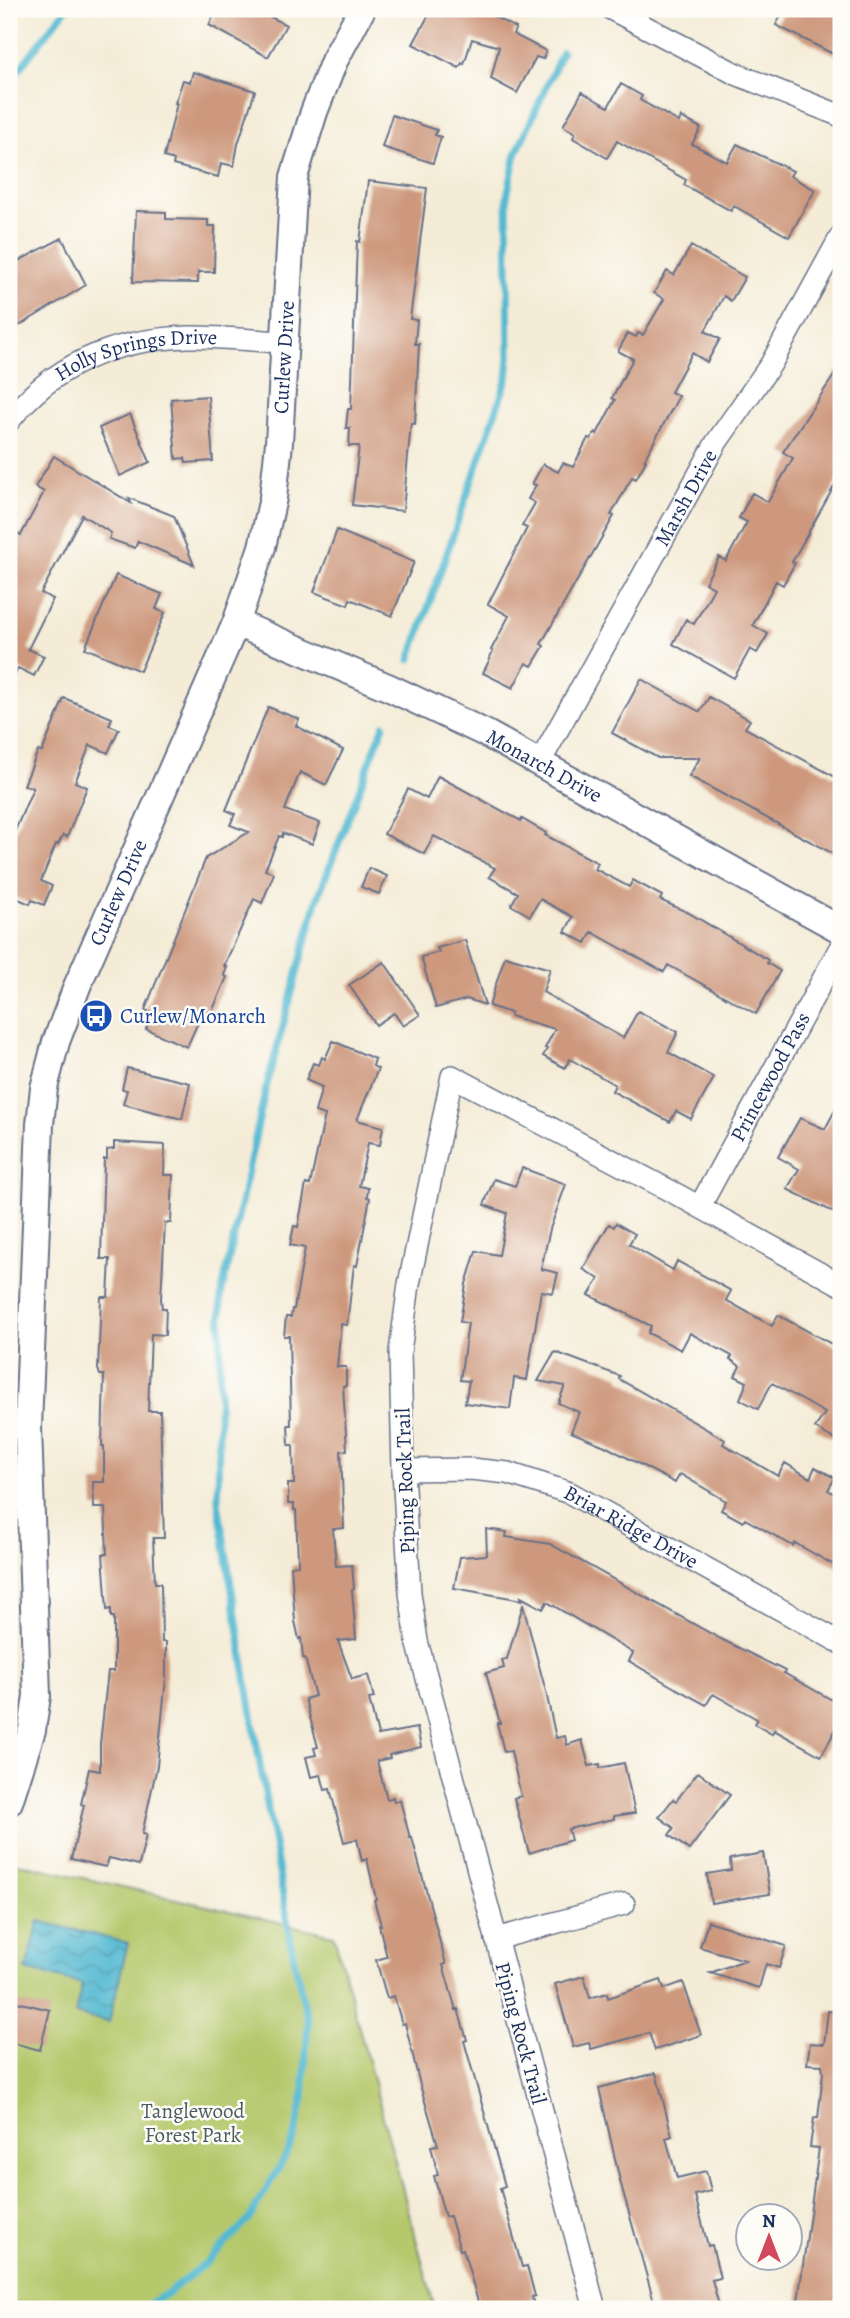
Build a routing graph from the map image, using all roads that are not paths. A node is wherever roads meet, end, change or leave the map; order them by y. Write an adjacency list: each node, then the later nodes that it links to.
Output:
1 (362, 9): 5 (street, Curlew Drive)
2 (611, 9): 3 (street)
3 (841, 116)
4 (841, 236): 8 (street, Marsh Drive)
5 (286, 342): 6 (street, Holly Springs Drive); 7 (street, Curlew Drive)
6 (9, 421)
7 (236, 623): 8 (street, Monarch Drive); 15 (street, Curlew Drive)
8 (539, 764): 9 (street, Monarch Drive)
9 (841, 930)
10 (841, 946): 11 (street, Princewood Pass)
11 (700, 1206): 12 (street, Piping Rock Trail); 13 (street, Piping Rock Trail)
12 (841, 1285)
13 (403, 1470): 14 (street, Briar Ridge Drive); 17 (street, Piping Rock Trail)
14 (841, 1643)
15 (10, 1793)
16 (624, 1904): 17 (street)
17 (496, 1939): 18 (street, Piping Rock Trail)
18 (596, 2309)

